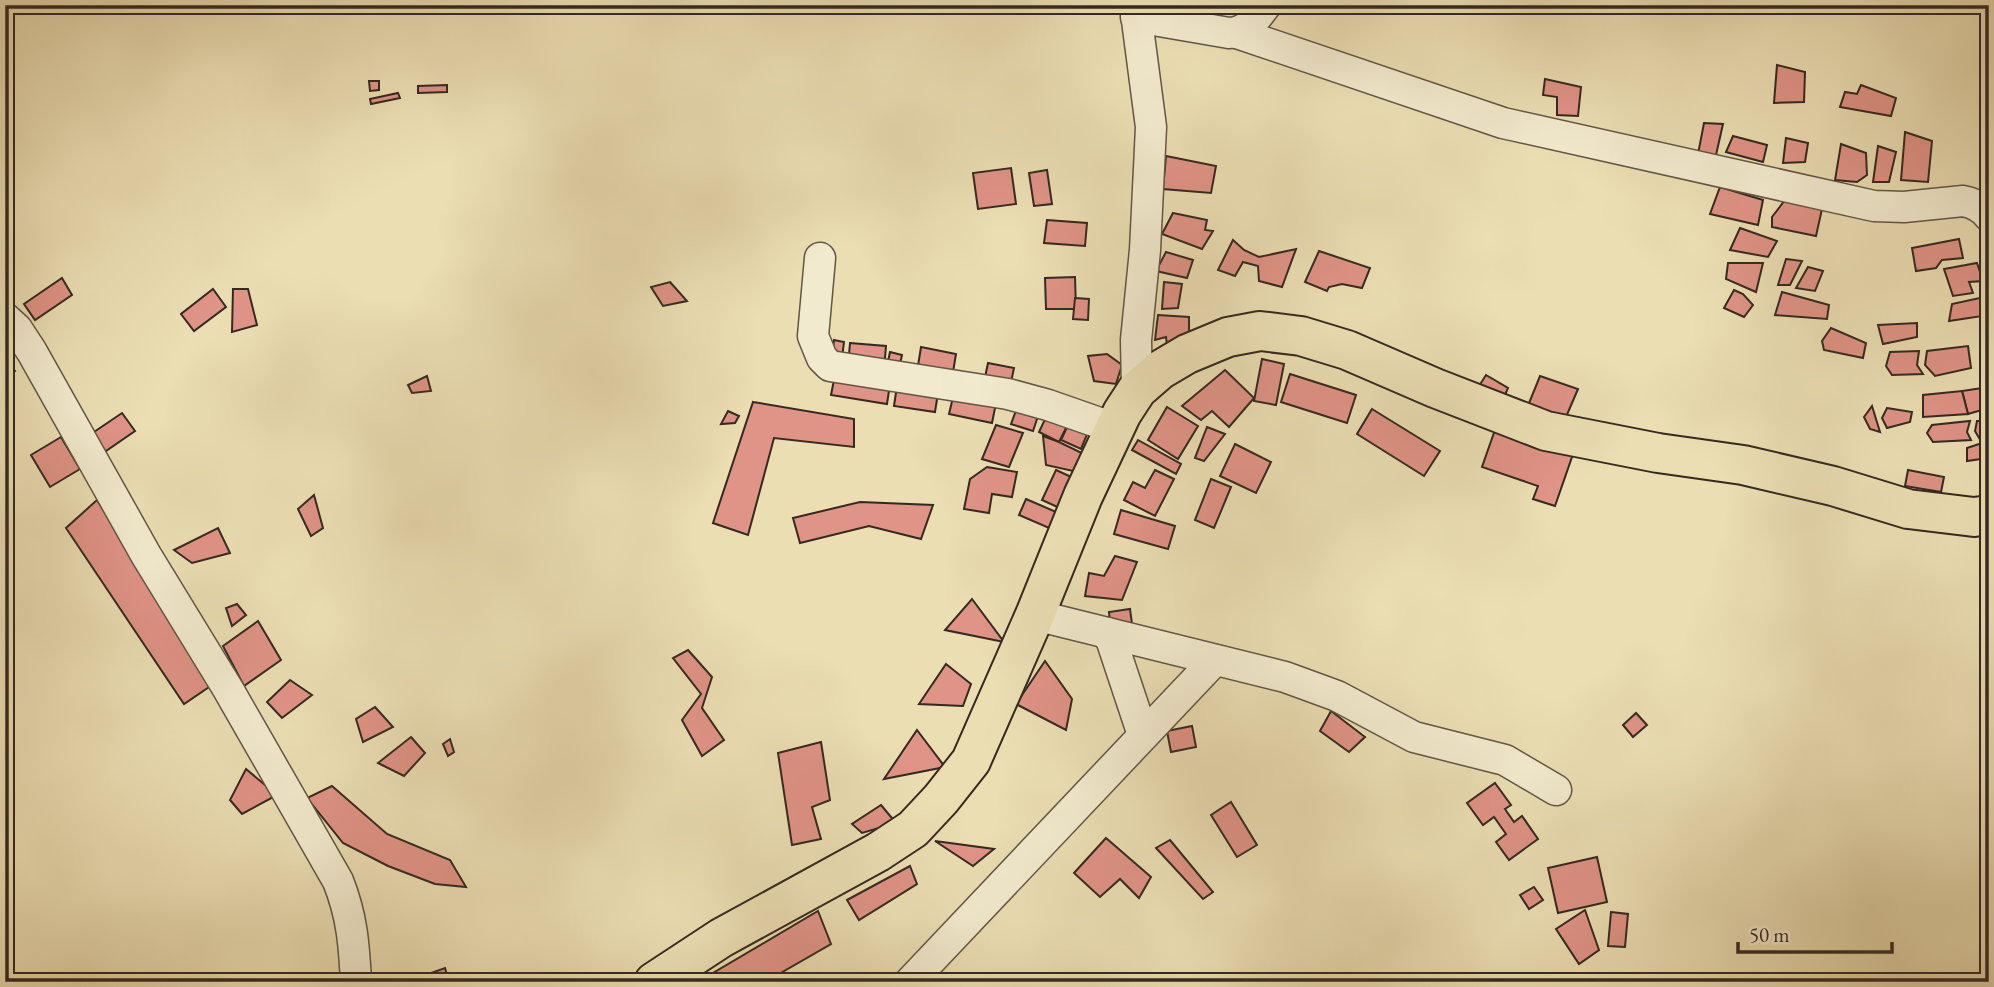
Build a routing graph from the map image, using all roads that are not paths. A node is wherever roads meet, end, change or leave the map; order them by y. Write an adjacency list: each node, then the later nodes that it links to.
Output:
1 (1266, 5): 3 (street)
2 (1135, 11): 3 (street); 7 (street)
3 (1237, 33): 4 (street)
4 (1989, 216)
5 (820, 258): 8 (street)
6 (5, 317): 15 (street)
7 (1137, 390): 8 (main road); 9 (main road)
8 (1114, 428): 10 (main road)
9 (1989, 515)
10 (1035, 615): 11 (street); 16 (main road)
11 (1107, 633): 12 (street); 13 (street)
12 (1214, 660): 13 (street); 14 (street)
13 (1143, 735): 17 (street)
14 (1556, 790)
15 (356, 982)
16 (654, 982)
17 (910, 982)

